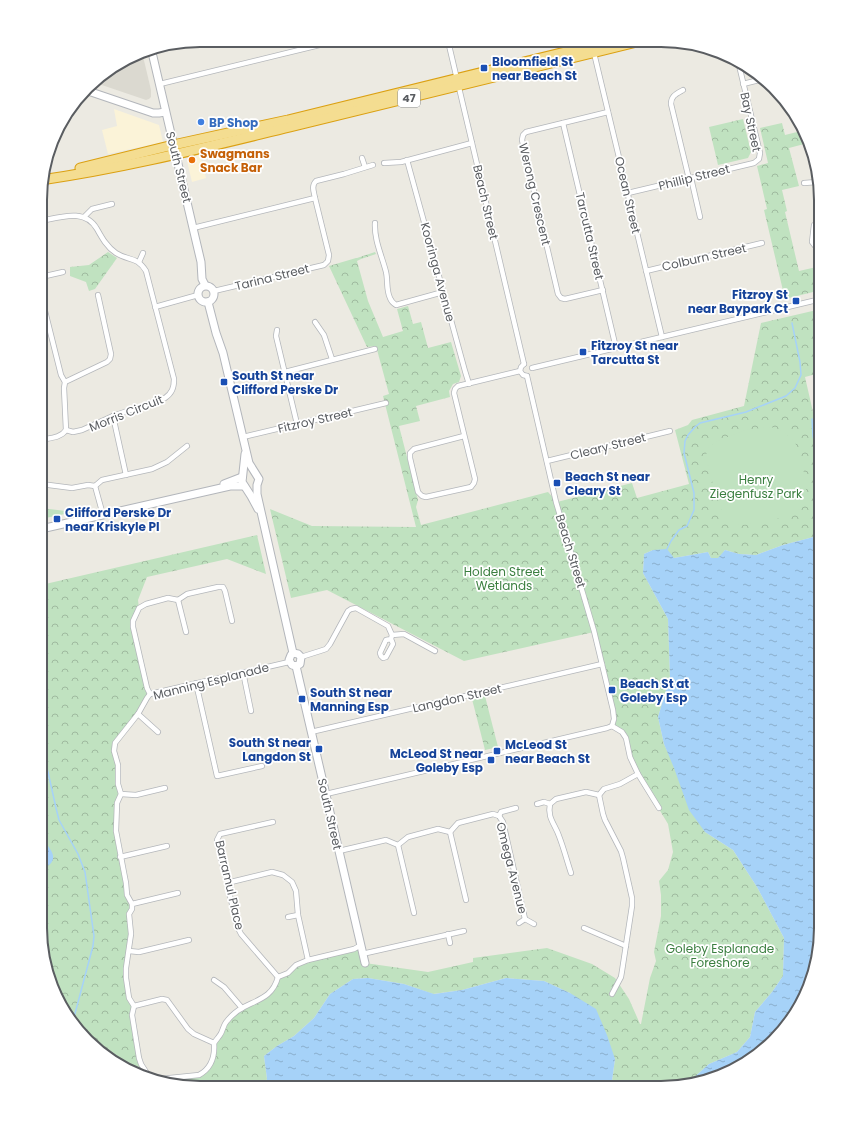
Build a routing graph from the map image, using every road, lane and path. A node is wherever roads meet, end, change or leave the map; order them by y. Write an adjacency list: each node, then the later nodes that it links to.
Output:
1 (311, 47): 10 (street)
2 (449, 47): 9 (street, Beach Street)
3 (588, 47): 9 (highway, 47)
4 (618, 47): 5 (highway, 47)
5 (594, 53): 9 (highway, 47); 15 (street, Ocean Street)
6 (153, 55): 10 (street, South Street)
7 (740, 70): 11 (street, Bay Street)
8 (756, 81): 11 (street)
9 (458, 83): 17 (street, Beach Street); 18 (highway, 47)
10 (160, 84): 14 (street, South Street)
11 (743, 84): 20 (street, Bay Street)
12 (683, 90): 26 (street)
13 (92, 92): 14 (street)
14 (165, 112): 18 (street, South Street)
15 (608, 112): 16 (street, Werong Crescent); 29 (street, Ocean Street)
16 (563, 123): 46 (street, Tarcutta Street); 46 (street, Werong Crescent)
17 (472, 144): 21 (street); 61 (street, Beach Street)
18 (174, 150): 25 (highway, 47); 37 (street, South Street)
19 (362, 158): 24 (street)
20 (759, 159): 26 (street, Phillip Street)
21 (407, 160): 22 (street); 48 (street, Kooringa Avenue)
22 (384, 163)
23 (373, 165): 24 (street)
24 (365, 167): 30 (street)
25 (49, 177)
26 (690, 178): 29 (street, Phillip Street); 33 (street)
27 (813, 182): 28 (street)
28 (804, 183)
29 (628, 193): 42 (street, Ocean Street)
30 (316, 198): 37 (street); 47 (street, Tarina Street)
31 (112, 204): 32 (street)
32 (84, 217): 34 (street); 41 (street)
33 (700, 217)
34 (47, 220)
35 (375, 223): 48 (street)
36 (814, 225): 39 (street)
37 (193, 228): 45 (street, South Street)
38 (762, 243): 42 (street, Colburn Street)
39 (814, 245)
40 (143, 253): 41 (street)
41 (139, 262): 53 (street, Morris Circuit)
42 (646, 271): 57 (street, Ocean Street)
43 (63, 272): 44 (street)
44 (47, 276)
45 (205, 285): 47 (street); 50 (street)
46 (603, 290): 58 (street, Tarcutta Street)
47 (214, 291): 52 (street)
48 (443, 292): 67 (street, Kooringa Avenue)
49 (98, 295): 66 (street)
50 (198, 295): 52 (street); 53 (street)
51 (814, 301): 57 (street)
52 (208, 302): 74 (street)
53 (155, 307): 69 (street, Morris Circuit)
54 (47, 320): 66 (street)
55 (315, 322): 60 (street)
56 (277, 330): 64 (street)
57 (662, 337): 58 (street)
58 (616, 348): 62 (street)
59 (375, 349): 60 (street)
60 (332, 359): 64 (street)
61 (524, 364): 62 (street); 63 (street)
62 (532, 368): 65 (street)
63 (520, 371): 65 (street); 67 (street)
64 (285, 372): 70 (street)
65 (527, 376): 78 (street, Beach Street)
66 (65, 382): 71 (street)
67 (469, 384): 73 (street)
68 (386, 403): 70 (street, Fitzroy Street)
69 (113, 416): 71 (street, Morris Circuit); 80 (street)
70 (297, 424): 74 (street, Fitzroy Street)
71 (66, 430): 75 (street, Morris Circuit)
72 (670, 431): 78 (street, Cleary Street)
73 (464, 436): 73 (street)
74 (243, 437): 77 (street)
75 (47, 439)
76 (187, 446): 80 (street)
77 (245, 449): 79 (street); 81 (street)
78 (547, 461): 97 (street, Beach Street)
79 (255, 473): 81 (street); 83 (street)
80 (126, 475): 84 (street)
81 (243, 477): 85 (street); 86 (street)
82 (47, 485): 84 (street)
83 (257, 485): 85 (street); 87 (street)
84 (95, 486): 86 (street)
85 (245, 486): 86 (street); 87 (street)
86 (102, 513): 88 (street); 89 (street)
87 (263, 520): 94 (street)
88 (47, 524)
89 (47, 527)
90 (178, 600): 91 (street); 92 (street); 101 (street)
91 (232, 621)
92 (186, 632)
93 (435, 651): 95 (street)
94 (293, 653): 95 (street); 96 (street)
95 (301, 657): 98 (street)
96 (289, 662): 98 (street); 99 (street, Manning Esplanade)
97 (602, 664): 104 (street, Beach Street); 106 (street, Langdon Street)
98 (296, 666): 106 (street, South Street)
99 (243, 672): 100 (street, Manning Esplanade); 102 (street)
100 (196, 683): 101 (street, Manning Esplanade); 107 (street)
101 (150, 694): 103 (street, Manning Esplanade)
102 (251, 711)
103 (138, 714): 105 (street); 110 (street, Manning Esplanade)
104 (612, 726): 108 (street); 111 (street)
105 (158, 732)
106 (311, 732): 111 (street, South Street)
107 (262, 766)
108 (638, 774): 112 (street); 116 (street)
109 (165, 788): 110 (street)
110 (121, 794): 123 (street, Manning Esplanade)
111 (326, 794): 122 (street, South Street)
112 (599, 795): 114 (street); 141 (street)
113 (537, 804): 114 (street)
114 (550, 804): 124 (street)
115 (516, 808): 117 (street, Omega Avenue)
116 (658, 808)
117 (499, 816): 119 (street, Omega Avenue); 132 (street, Omega Avenue)
118 (273, 822): 125 (street, Barramul Place)
119 (450, 832): 120 (street); 127 (street)
120 (398, 844): 122 (street); 129 (street)
121 (167, 846): 123 (street)
122 (339, 850): 140 (street, South Street)
123 (120, 857): 128 (street, Manning Esplanade)
124 (571, 873)
125 (231, 882): 130 (street); 146 (street, Barramul Place)
126 (178, 893): 128 (street)
127 (466, 900)
128 (132, 904): 142 (street, Manning Esplanade)
129 (414, 913)
130 (298, 915): 131 (street); 144 (street)
131 (288, 917)
132 (525, 919): 133 (street, Omega Avenue); 134 (street, Omega Avenue)
133 (519, 923)
134 (534, 924)
135 (584, 928): 141 (street)
136 (464, 931): 137 (street)
137 (448, 934): 139 (street); 143 (street)
138 (189, 940): 142 (street)
139 (450, 943)
140 (361, 945): 143 (street, South Street); 144 (street)
141 (626, 946): 148 (street)
142 (129, 951): 149 (street, Manning Esplanade)
143 (362, 954): 145 (street, South Street)
144 (308, 960): 146 (street)
145 (365, 963)
146 (278, 977): 150 (street)
147 (214, 980): 150 (street)
148 (612, 994)
149 (134, 1006): 151 (street); 152 (street, Manning Esplanade)
150 (242, 1008): 151 (street)
151 (214, 1042): 153 (street)
152 (145, 1070)
153 (170, 1078)

